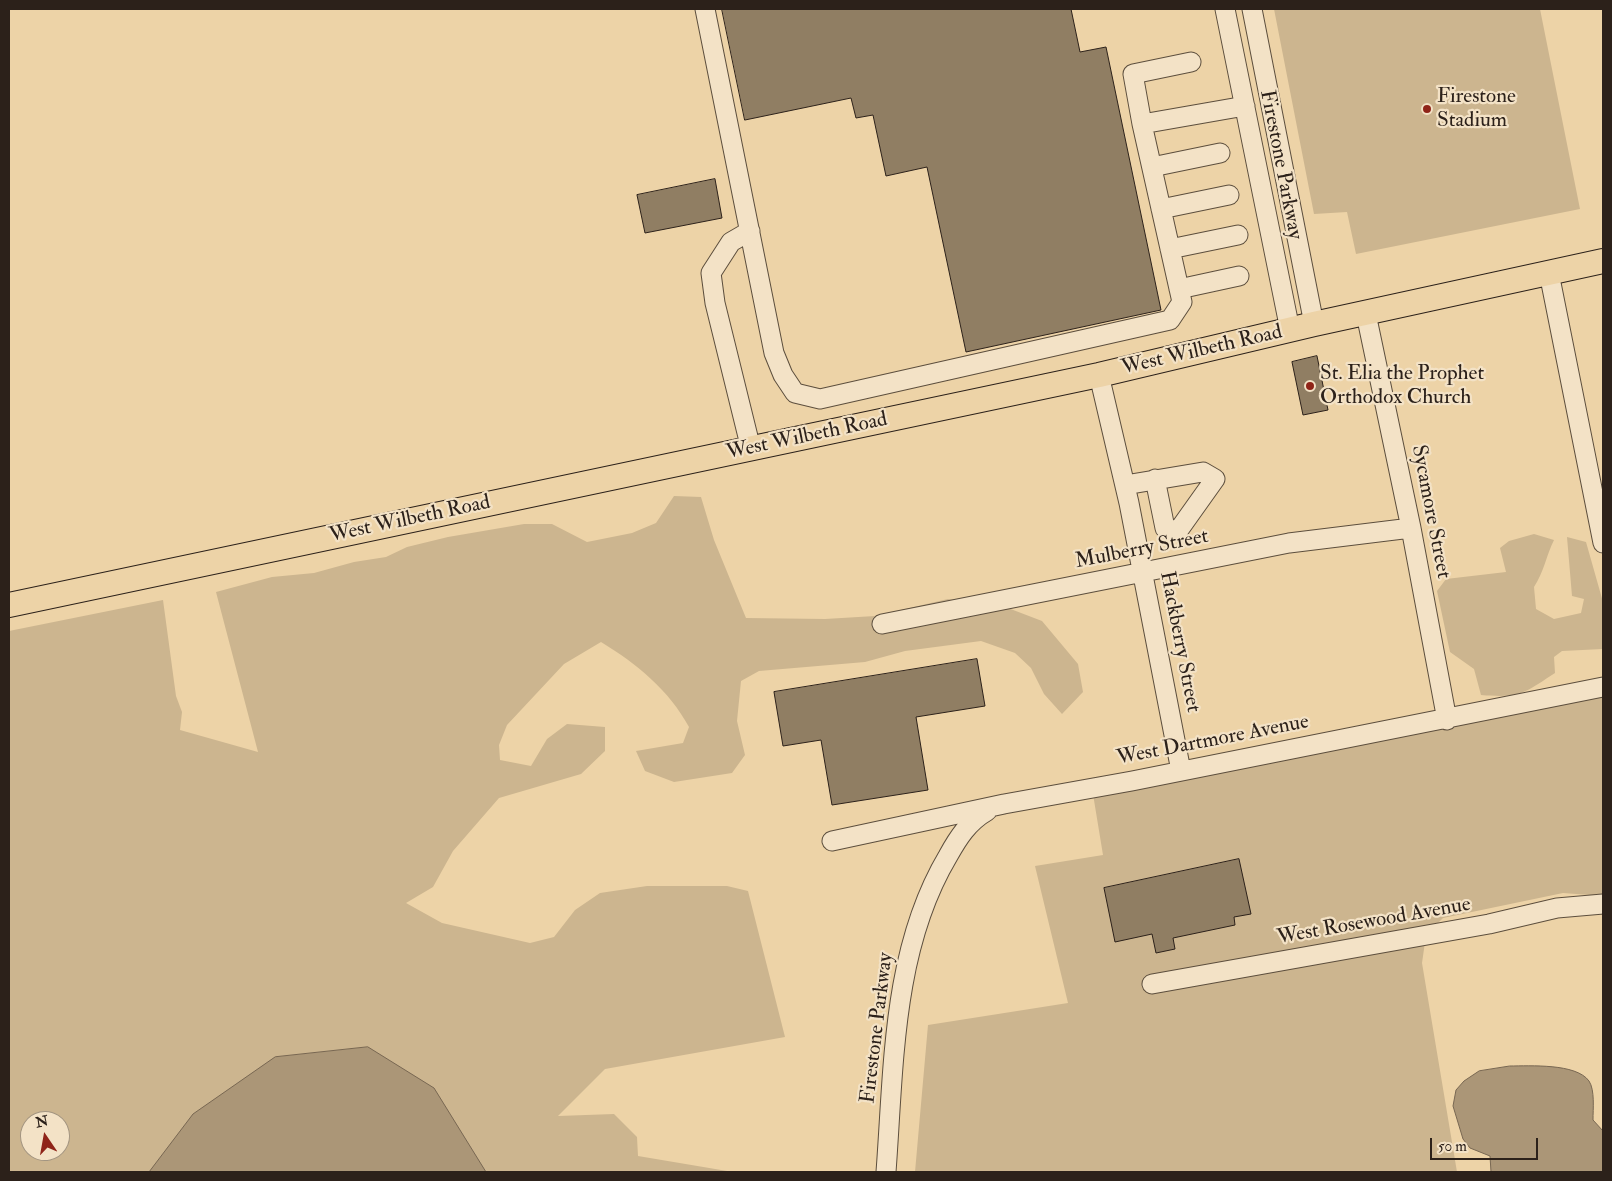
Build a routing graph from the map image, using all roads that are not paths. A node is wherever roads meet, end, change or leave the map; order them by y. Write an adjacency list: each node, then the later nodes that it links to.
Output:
1 (705, 9): 11 (street)
2 (1225, 9): 5 (street, Firestone Parkway)
3 (1252, 9): 19 (street, Firestone Parkway)
4 (1191, 62): 6 (street)
5 (1245, 106): 6 (street); 20 (street, Firestone Parkway)
6 (1142, 124): 8 (street)
7 (1220, 153): 8 (street)
8 (1152, 167): 10 (street)
9 (1229, 195): 10 (street)
10 (1161, 209): 13 (street)
11 (750, 231): 17 (street); 22 (street)
12 (1238, 235): 13 (street)
13 (1170, 249): 17 (street)
14 (1603, 262): 15 (main road, West Wilbeth Road)
15 (1549, 273): 18 (main road, West Wilbeth Road); 26 (street)
16 (1240, 276): 17 (street)
17 (1179, 288)
18 (1366, 314): 19 (main road, West Wilbeth Road); 25 (street, Sycamore Street)
19 (1314, 324): 20 (main road, West Wilbeth Road)
20 (1290, 330): 21 (main road, West Wilbeth Road)
21 (1099, 375): 22 (main road, West Wilbeth Road); 24 (street, Hackberry Street)
22 (750, 449): 28 (main road, West Wilbeth Road)
23 (1155, 479): 24 (street)
24 (1125, 485): 27 (street, Hackberry Street)
25 (1411, 528): 27 (street, Mulberry Street); 31 (street, Sycamore Street)
26 (1603, 543)
27 (1143, 574): 29 (street, Mulberry Street); 32 (street, Hackberry Street)
28 (9, 605)
29 (882, 624)
30 (1603, 687): 31 (street, West Dartmore Avenue)
31 (1448, 720): 32 (street, West Dartmore Avenue)
32 (1181, 771): 33 (street, West Dartmore Avenue)
33 (1004, 804): 34 (street, West Dartmore Avenue); 37 (street, Firestone Parkway)
34 (832, 841)
35 (1603, 904): 36 (street, West Rosewood Avenue)
36 (1152, 984)
37 (886, 1172)

